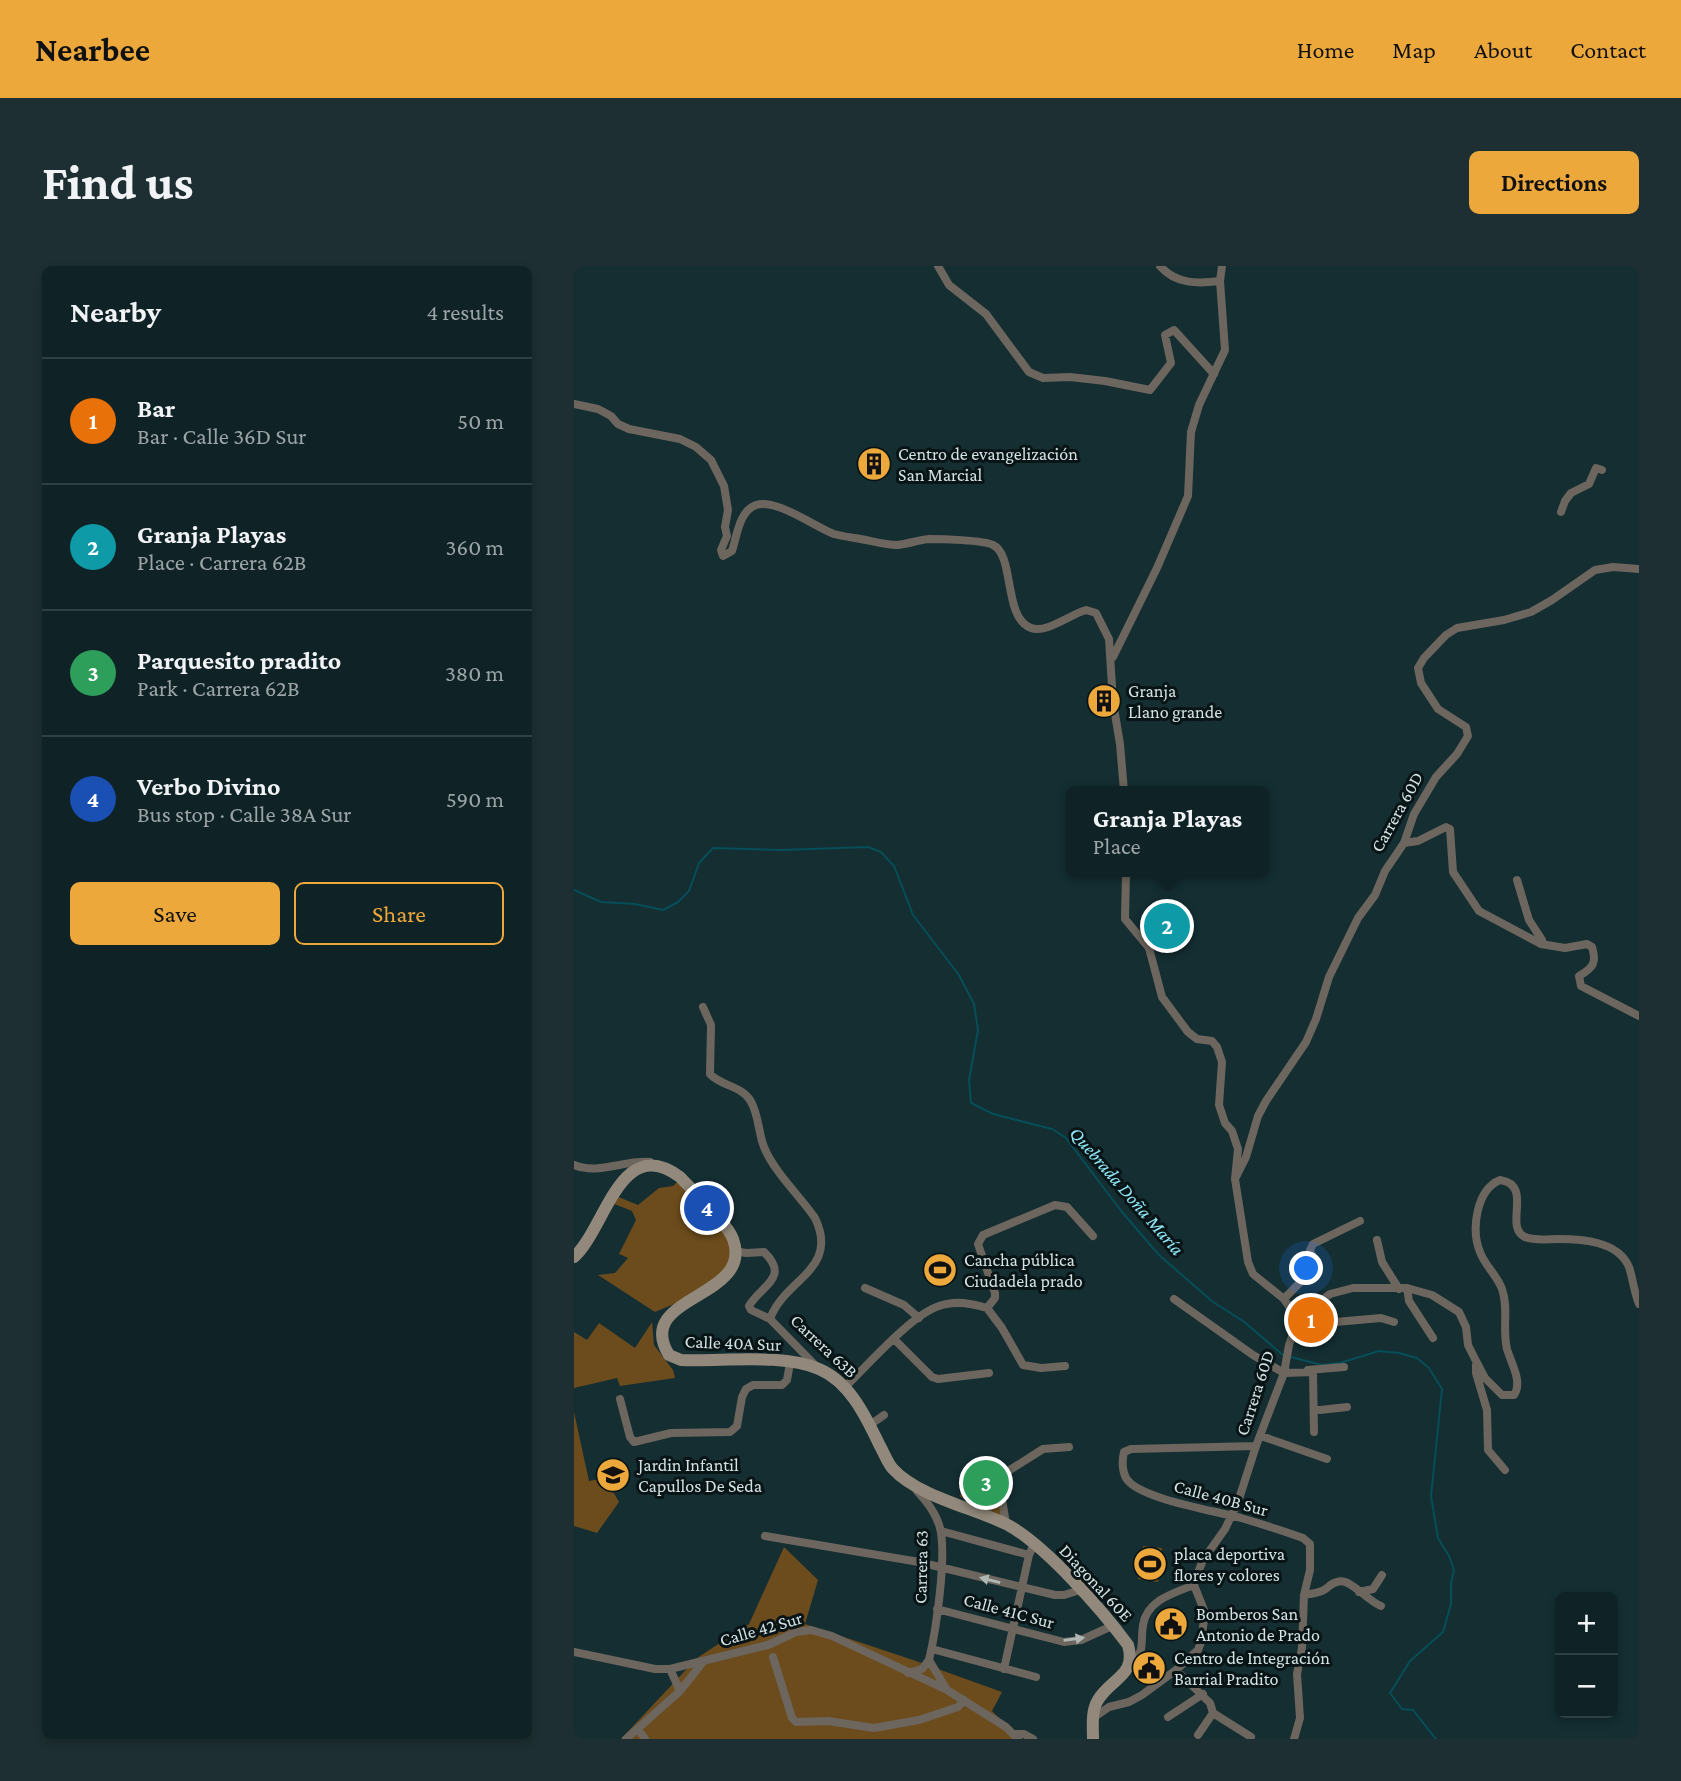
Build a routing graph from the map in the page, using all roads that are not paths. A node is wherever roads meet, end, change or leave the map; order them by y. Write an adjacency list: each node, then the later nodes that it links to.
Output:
1 (938, 266): 5 (street)
2 (1160, 266): 4 (street)
3 (1222, 266): 4 (street)
4 (1220, 281): 5 (street)
5 (1214, 374): 10 (street)
6 (574, 404): 10 (street)
7 (1602, 470): 8 (street)
8 (1561, 512)
9 (1639, 569): 12 (street, Carrera 60D)
10 (1111, 660): 11 (street)
11 (1124, 786)
12 (1404, 843): 15 (street); 20 (street, Carrera 60D)
13 (1126, 877): 20 (street)
14 (1517, 880): 15 (street)
15 (1541, 944): 17 (street)
16 (703, 1007): 33 (street, Carrera 63B)
17 (1639, 1016)
18 (574, 1165): 19 (street)
19 (660, 1166): 24 (main road); 25 (main road)
20 (1235, 1179): 29 (street)
21 (1360, 1221): 29 (street)
22 (1093, 1236): 31 (street)
23 (1377, 1240): 27 (street)
24 (735, 1251): 33 (street); 39 (main road, Calle 40A Sur)
25 (574, 1257)
26 (865, 1288): 32 (street)
27 (1403, 1288): 34 (street); 36 (street); 38 (street)
28 (1174, 1299): 43 (street)
29 (1284, 1299): 34 (street)
30 (1639, 1304): 38 (street)
31 (987, 1308): 32 (street); 40 (street)
32 (919, 1318): 37 (street)
33 (770, 1319): 42 (street, Carrera 63B)
34 (1298, 1320): 35 (street); 43 (street, Carrera 60D)
35 (1394, 1322)
36 (1433, 1338)
37 (894, 1339): 44 (street); 45 (street)
38 (1476, 1362): 56 (street)
39 (790, 1363): 42 (main road, Calle 40A Sur); 46 (street)
40 (1065, 1366)
41 (1344, 1367): 43 (street)
42 (818, 1368): 45 (main road, Carrera 63B)
43 (1284, 1371): 48 (street); 52 (street, Carrera 60D)
44 (989, 1373)
45 (845, 1387): 50 (main road, Carrera 63B)
46 (620, 1399)
47 (1347, 1407): 48 (street)
48 (1314, 1408): 51 (street)
49 (884, 1415): 50 (street)
50 (870, 1425): 57 (main road, Carrera 63B)
51 (1314, 1432)
52 (1261, 1436): 53 (street, Carrera 60D); 55 (street)
53 (1256, 1446): 58 (street, Carrera 60D); 58 (street, Calle 40B Sur)
54 (1069, 1447): 59 (street)
55 (1326, 1459)
56 (1506, 1471)
57 (911, 1483): 59 (main road, Carrera 63B); 60 (street, Carrera 63)
58 (1230, 1515): 65 (street, Carrera 60D); 69 (street, Calle 40B Sur)
59 (1006, 1524): 62 (main road, Diagonal 60E)
60 (941, 1531): 62 (street); 63 (street, Carrera 63)
61 (765, 1536): 63 (street)
62 (1032, 1549): 66 (street); 67 (main road, Diagonal 60E)
63 (940, 1568): 66 (street, one-way to 63); 71 (street, Carrera 63)
64 (1382, 1575): 68 (street)
65 (1194, 1585): 74 (street); 84 (street)
66 (1022, 1588): 67 (street); 73 (street)
67 (1080, 1590): 72 (main road, Diagonal 60E)
68 (1359, 1592): 69 (street); 70 (street)
69 (1304, 1595): 102 (street)
70 (1381, 1606)
71 (937, 1609): 73 (street, Calle 41C Sur); 76 (street, Carrera 63)
72 (1112, 1626): 73 (street, Calle 41C Sur, one-way to 72); 75 (main road, Diagonal 60E)
73 (1013, 1629): 83 (street)
74 (1143, 1634): 75 (street); 81 (street)
75 (1128, 1645): 81 (main road, Diagonal 60E)
76 (932, 1649): 79 (street, Carrera 63); 83 (street)
77 (574, 1652): 82 (street, Calle 42 Sur)
78 (773, 1657): 90 (street)
79 (929, 1660): 85 (street); 87 (street)
80 (704, 1661): 82 (street, Calle 42 Sur); 85 (street, Calle 42 Sur); 88 (street)
81 (1130, 1667): 93 (main road)
82 (670, 1669): 88 (street)
83 (1004, 1669): 86 (street)
84 (1177, 1670): 89 (street); 93 (street)
85 (908, 1673): 87 (street, Calle 42 Sur)
86 (1036, 1677)
87 (947, 1690): 90 (street)
88 (680, 1691): 94 (street)
89 (1203, 1694): 91 (street); 92 (street)
90 (964, 1700): 96 (street)
91 (1213, 1713): 95 (street); 97 (street)
92 (1168, 1717)
93 (1093, 1718): 101 (main road)
94 (638, 1729): 98 (street); 99 (street)
95 (1198, 1735)
96 (1016, 1736): 100 (street)
97 (1251, 1737)
98 (626, 1739)
99 (645, 1739)
100 (1033, 1739)
101 (1093, 1739)
102 (1294, 1739)

